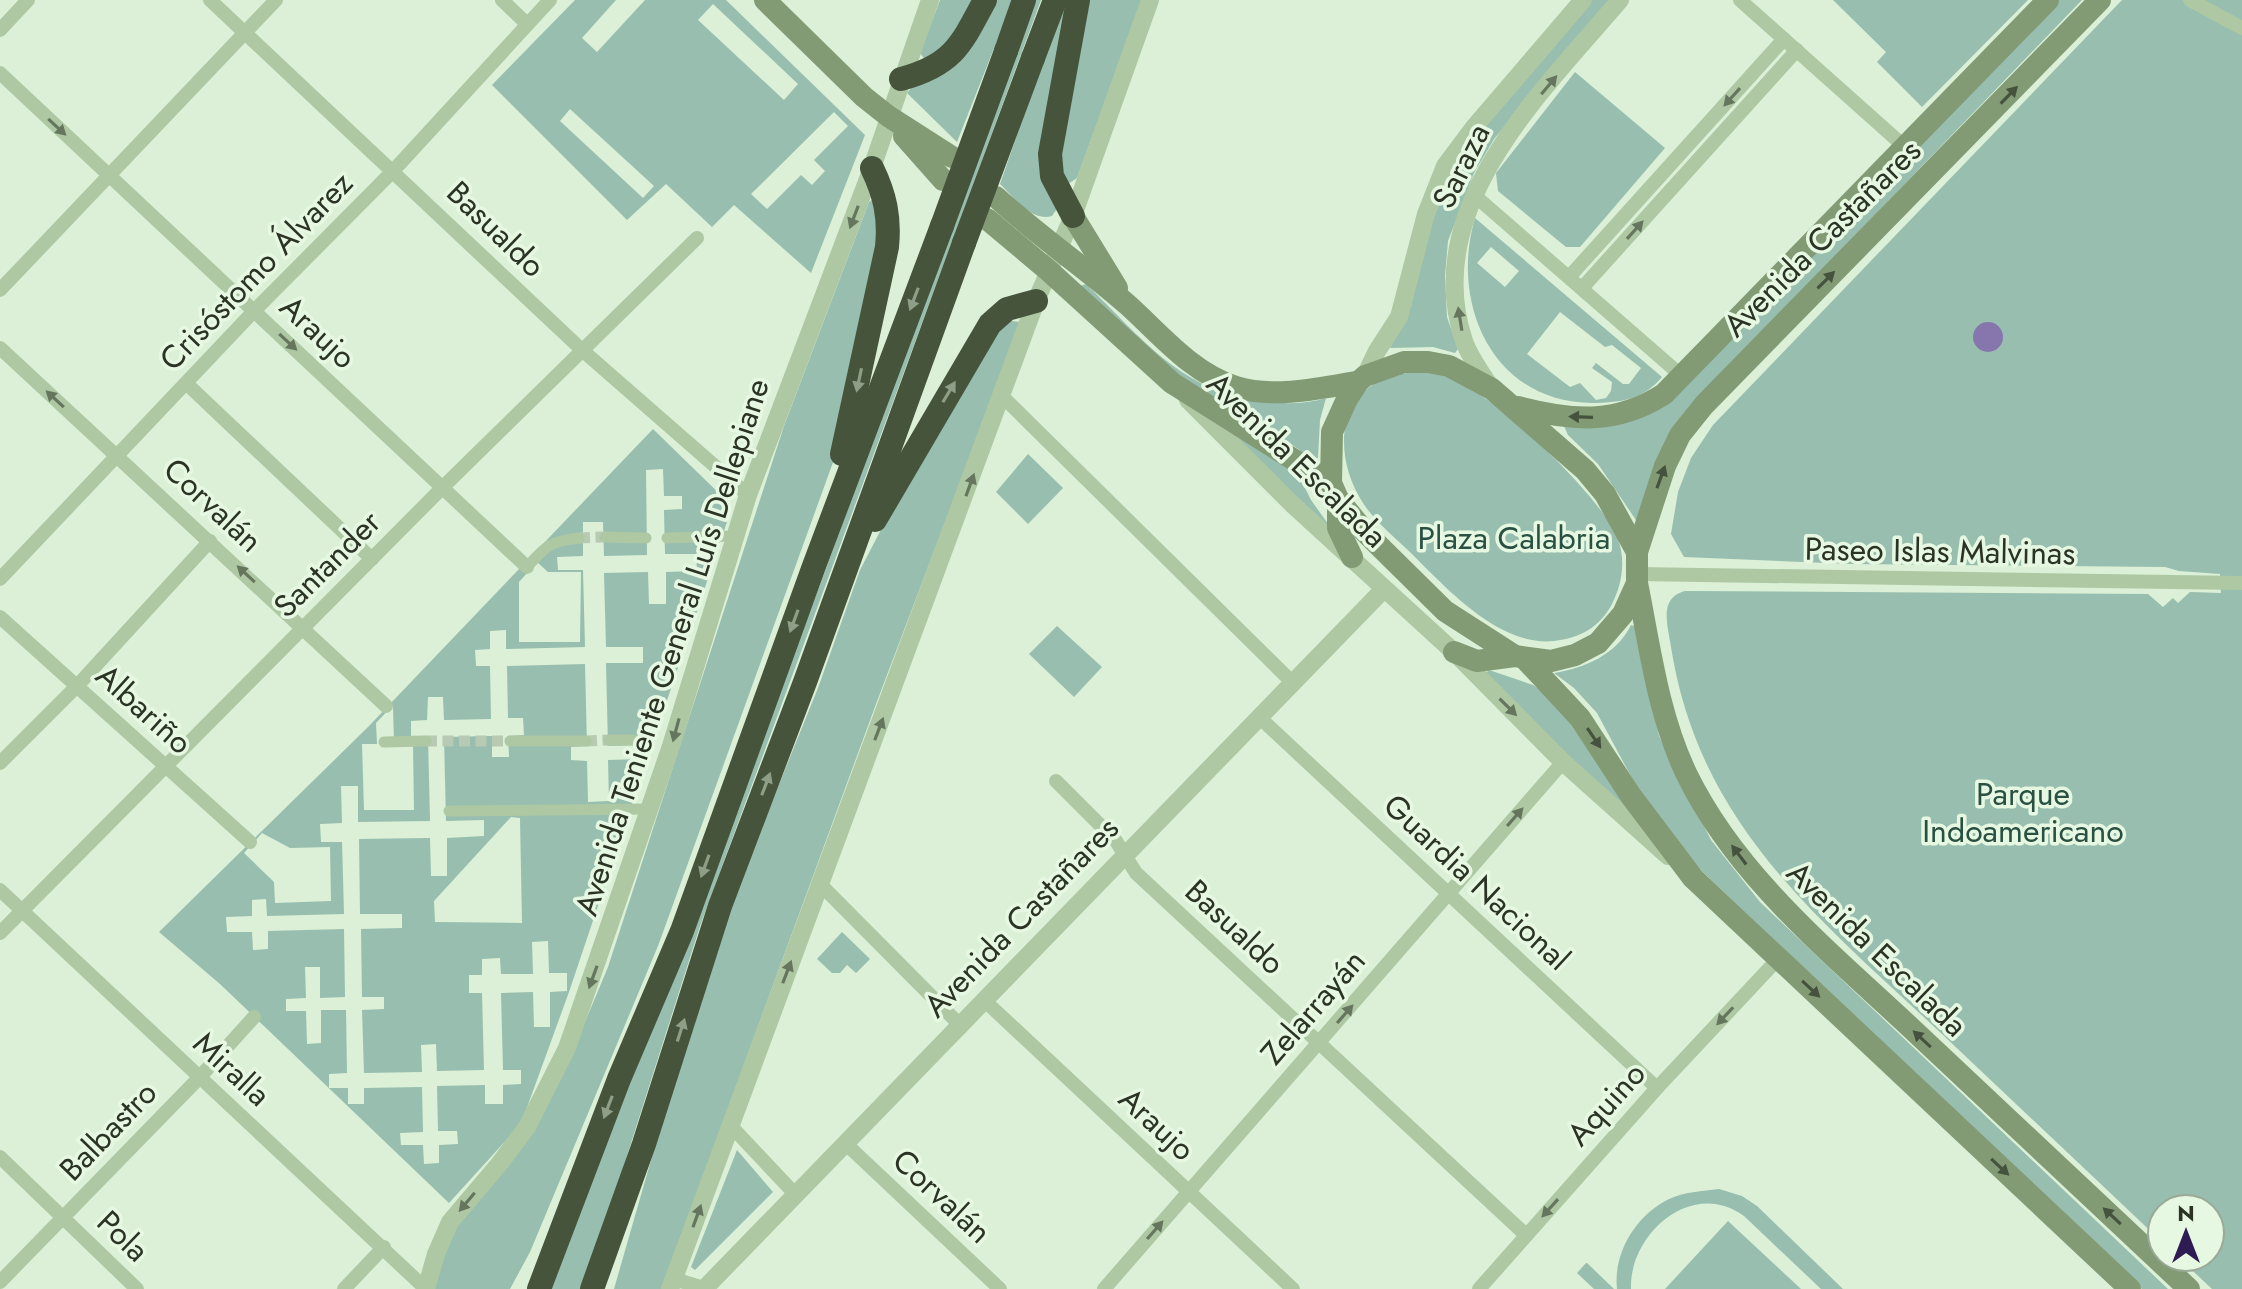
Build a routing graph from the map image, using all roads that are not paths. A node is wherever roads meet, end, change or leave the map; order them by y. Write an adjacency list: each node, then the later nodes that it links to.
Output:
1 (28, 0): 21 (street)
2 (210, 0): 22 (street, Basualdo)
3 (276, 0): 22 (street)
4 (502, 0): 19 (street)
5 (550, 0): 19 (street, Crisóstomo Álvarez)
6 (930, 0): 26 (street, Avenida Teniente General Luís Dellepiane)
7 (985, 0): 26 (highway)
8 (1024, 0): 67 (highway, one-way to 67, bridge)
9 (1055, 0): 71 (highway, bridge)
10 (1078, 0): 36 (highway)
11 (1150, 0): 36 (street)
12 (1583, 0): 50 (street, Saraza)
13 (1620, 0): 34 (street, Saraza, one-way to 13)
14 (1740, 0): 23 (street)
15 (2048, 0): 28 (main road, Avenida Castañares)
16 (2100, 0): 69 (main road, Avenida Castañares, one-way to 16)
17 (2190, 0): 20 (street)
18 (772, 3): 27 (main road)
19 (527, 24): 31 (street, Crisóstomo Álvarez)
20 (2242, 28)
21 (0, 30)
22 (245, 33): 31 (street, Basualdo); 32 (street)
23 (1784, 39): 24 (street); 41 (street, one-way to 41)
24 (1797, 50): 28 (street); 42 (street, one-way to 24)
25 (0, 73): 32 (street, Araujo, one-way to 32)
26 (901, 79): 27 (street, Avenida Teniente General Luís Dellepiane)
27 (888, 116): 29 (main road); 30 (street, Avenida Teniente General Luís Dellepiane); 33 (main road)
28 (1906, 148): 49 (main road, Avenida Castañares)
29 (952, 157)
30 (872, 168): 58 (street, Avenida Teniente General Luís Dellepiane, one-way to 58); 67 (highway, one-way to 67)
31 (394, 170): 46 (street, Crisóstomo Álvarez); 48 (street, Basualdo)
32 (109, 176): 43 (street); 46 (street, Araujo)
33 (943, 180)
34 (1474, 195): 41 (street); 53 (street, Saraza, one-way to 34)
35 (996, 197): 39 (main road, Avenida Escalada)
36 (1073, 216): 39 (street); 45 (main road)
37 (987, 219): 40 (main road, Avenida Escalada)
38 (697, 238): 48 (street, Santander)
39 (1060, 250): 40 (street); 45 (main road, Avenida Escalada)
40 (1049, 271): 44 (street); 51 (main road, Avenida Escalada)
41 (1570, 276): 42 (street)
42 (1583, 287): 49 (street)
43 (0, 290)
44 (1036, 301): 54 (street); 71 (highway, one-way to 44)
45 (1128, 306): 50 (main road, Avenida Escalada)
46 (254, 311): 52 (street, Crisóstomo Álvarez); 56 (street, Araujo, one-way to 56)
47 (0, 348): 55 (street, Corvalán, one-way to 47)
48 (582, 350): 56 (street, Santander); 58 (street, Basualdo)
49 (1683, 377): 53 (main road, Avenida Castañares, one-way to 53)
50 (1362, 379): 53 (main road, Avenida Escalada); 57 (main road)
51 (1172, 383): 57 (main road, Avenida Escalada); 65 (street, Avenida Escalada)
52 (187, 384): 55 (street, Crisóstomo Álvarez); 66 (street)
53 (1500, 396): 69 (main road)
54 (1003, 397): 78 (street); 97 (street, one-way to 54)
55 (117, 455): 64 (street, Corvalán); 70 (street, Crisóstomo Álvarez)
56 (444, 486): 66 (street, Santander); 68 (street, Araujo)
57 (1334, 491): 65 (main road); 77 (main road, Avenida Escalada)
58 (748, 495): 59 (street, Avenida Teniente General Luís Dellepiane)
59 (735, 536): 63 (street); 92 (street, Avenida Teniente General Luís Dellepiane, one-way to 92)
60 (605, 537): 62 (street)
61 (579, 538): 68 (street)
62 (646, 538)
63 (667, 538)
64 (210, 541): 75 (street, Corvalán, one-way to 64); 79 (street)
65 (1352, 557): 73 (street, Avenida Escalada)
66 (372, 559): 75 (street, Santander)
67 (814, 566): 123 (highway, one-way to 123)
68 (527, 567)
69 (1637, 569): 72 (street, Paseo Islas Malvinas); 77 (main road, Avenida Castañares); 130 (main road, Avenida Escalada, one-way to 69)
70 (0, 579)
71 (840, 581): 124 (highway, one-way to 71)
72 (2242, 583)
73 (1384, 589): 76 (street, Avenida Escalada); 78 (street, Avenida Castañares)
74 (0, 617): 79 (street, Albariño)
75 (303, 628): 80 (street, Corvalán); 90 (street, Santander)
76 (1454, 652): 77 (main road, Avenida Castañares); 88 (street, Avenida Escalada, one-way to 88)
77 (1520, 657): 96 (main road, Avenida Escalada, one-way to 96)
78 (1293, 683): 81 (street, Avenida Castañares)
79 (77, 686): 89 (street); 90 (street, Albariño)
80 (386, 706)
81 (1259, 717): 95 (street, Avenida Castañares); 99 (street, Guardia Nacional)
82 (609, 740): 83 (street)
83 (634, 740)
84 (426, 741): 87 (street)
85 (510, 741): 86 (street)
86 (586, 741)
87 (384, 742)
88 (1563, 762): 96 (street, Avenida Escalada); 99 (street, Zelarrayán, one-way to 88)
89 (0, 763)
90 (165, 767): 94 (street, Albariño); 100 (street, Santander)
91 (1056, 781): 95 (street, Basualdo)
92 (650, 809): 93 (street); 122 (street, Avenida Teniente General Luís Dellepiane, one-way to 122)
93 (449, 811)
94 (250, 842)
95 (1125, 856): 103 (street, Avenida Castañares); 106 (street, Basualdo)
96 (1693, 878): 102 (main road, Avenida Escalada)
97 (820, 884): 105 (street); 109 (street, one-way to 97)
98 (0, 890): 100 (street, Miralla)
99 (1448, 894): 106 (street, Zelarrayán, one-way to 99); 108 (street, Guardia Nacional)
100 (21, 911): 101 (street, Santander); 107 (street, Miralla)
101 (0, 933)
102 (1778, 959): 108 (street, Aquino, one-way to 108); 129 (main road, Avenida Escalada, one-way to 129)
103 (984, 1000): 105 (street, Avenida Castañares); 112 (street, Araujo)
104 (254, 1017): 107 (street, Balbastro)
105 (960, 1025): 110 (street, Avenida Castañares)
106 (1319, 1044): 112 (street, Zelarrayán); 115 (street, Basualdo)
107 (199, 1078): 114 (street, Balbastro); 116 (street, Miralla)
108 (1657, 1088): 115 (street, Aquino, one-way to 115)
109 (730, 1125): 113 (street); 118 (street, one-way to 109)
110 (845, 1143): 113 (street, Avenida Castañares); 125 (street, Corvalán)
111 (0, 1157): 114 (street, Pola)
112 (1188, 1192): 126 (street, Zelarrayán, one-way to 112); 127 (street, Araujo)
113 (795, 1194): 119 (street, Avenida Castañares)
114 (63, 1217): 117 (street, Balbastro); 120 (street, Pola)
115 (1526, 1235): 128 (street, Aquino)
116 (384, 1247): 121 (street); 122 (street, Miralla)
117 (0, 1282)
118 (672, 1284): 119 (street)
119 (705, 1288)
120 (137, 1289)
121 (344, 1289)
122 (426, 1289)
123 (539, 1289)
124 (592, 1289)
125 (1000, 1289)
126 (1104, 1289)
127 (1293, 1289)
128 (1479, 1289)
129 (2130, 1289)
130 (2189, 1289)

